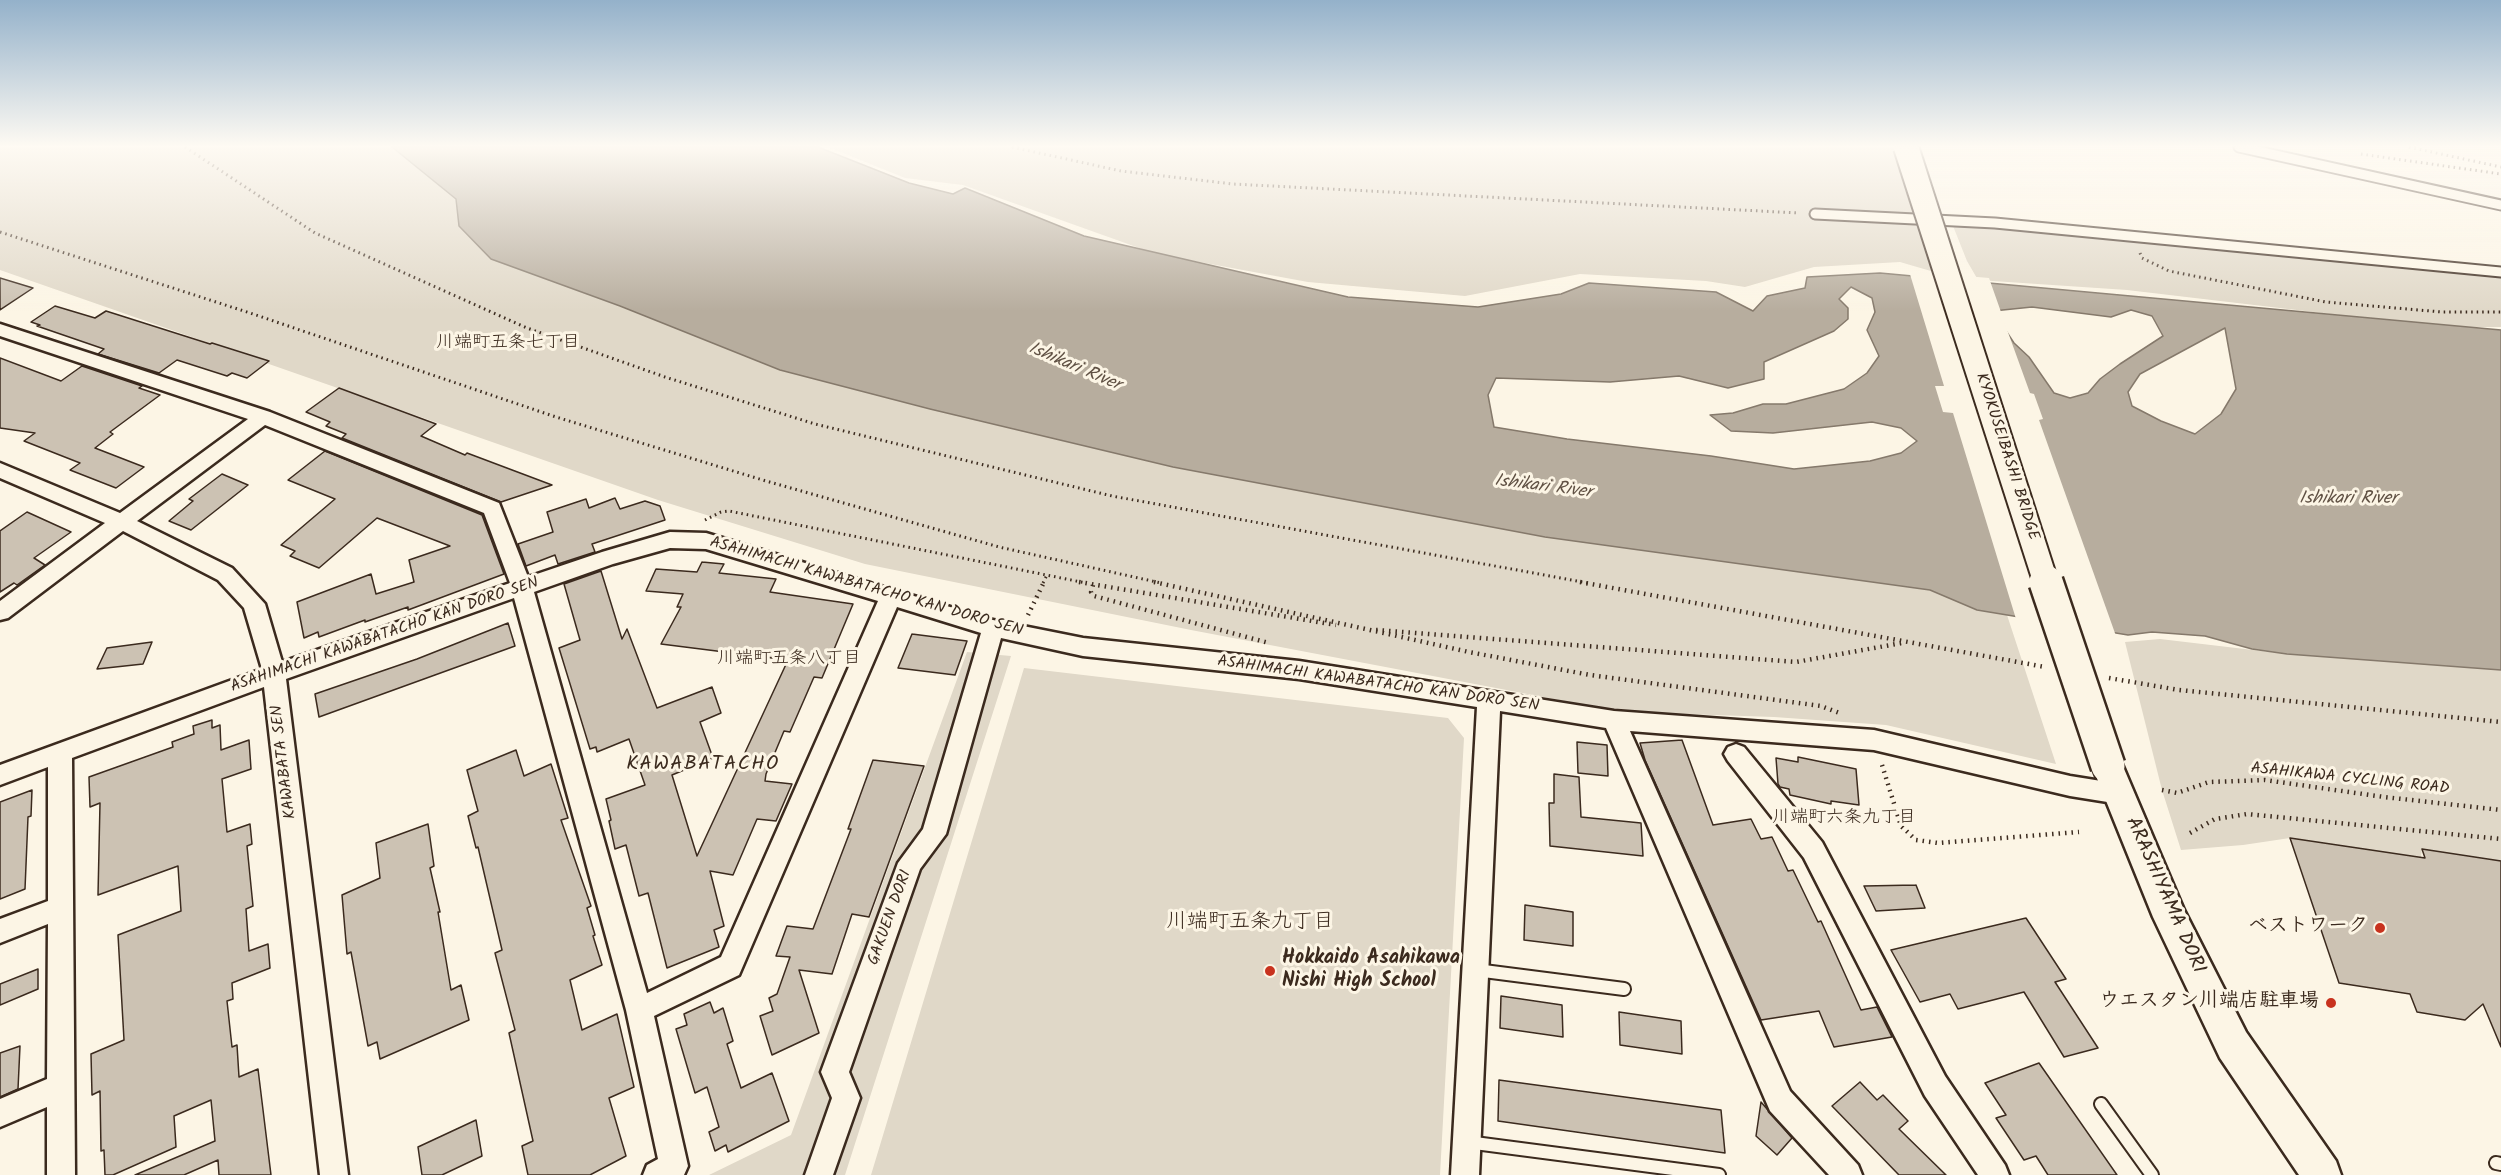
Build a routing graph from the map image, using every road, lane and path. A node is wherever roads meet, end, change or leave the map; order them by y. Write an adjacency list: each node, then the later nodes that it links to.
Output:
1 (268, 202): 22 (path)
2 (1579, 202): 4 (path)
3 (1924, 202): 34 (street, KYOKUSEIBASHI BRIDGE, bridge)
4 (1815, 214): 6 (lane)
5 (0, 232): 21 (path)
6 (2133, 236): 7 (lane); 8 (path)
7 (2501, 272)
8 (2501, 312)
9 (0, 330): 10 (street)
10 (263, 417): 12 (street); 16 (street)
11 (0, 470): 12 (street, KAWABATA SEN)
12 (124, 523): 18 (street); 25 (street, KAWABATA SEN)
13 (670, 540): 14 (path); 16 (street, ASAHIMACHI KAWABATACHO KAN DORO SEN); 17 (street, ASAHIMACHI KAWABATACHO KAN DORO SEN)
14 (1047, 575): 15 (path); 19 (path)
15 (1093, 585): 21 (path); 23 (path)
16 (522, 588): 25 (street, ASAHIMACHI KAWABATACHO KAN DORO SEN); 44 (street)
17 (891, 597): 20 (street, ASAHIMACHI KAWABATACHO KAN DORO SEN); 44 (street)
18 (0, 612)
19 (1029, 613)
20 (993, 628): 27 (street, ASAHIMACHI KAWABATACHO KAN DORO SEN); 52 (street, GAKUEN DORI)
21 (1360, 629): 22 (path); 30 (path)
22 (1905, 642): 24 (path)
23 (1272, 644)
24 (2056, 669)
25 (274, 674): 31 (street, ASAHIMACHI KAWABATACHO KAN DORO SEN); 50 (street, KAWABATA SEN)
26 (2103, 678): 29 (path)
27 (1489, 700): 28 (street, ASAHIMACHI KAWABATACHO KAN DORO SEN); 42 (street)
28 (1614, 720): 30 (street, ASAHIMACHI KAWABATACHO KAN DORO SEN); 55 (street)
29 (2501, 722)
30 (1874, 740): 34 (street, ASAHIMACHI KAWABATACHO KAN DORO SEN); 37 (path)
31 (60, 753): 33 (street, ASAHIMACHI KAWABATACHO KAN DORO SEN); 40 (street)
32 (1736, 754): 56 (street)
33 (0, 775)
34 (2114, 780): 58 (street, ARASHIYAMA DORI)
35 (2162, 790): 36 (path, ASAHIKAWA CYCLING ROAD)
36 (2501, 810)
37 (2079, 832)
38 (2190, 833): 39 (path)
39 (2501, 839)
40 (60, 908): 41 (street); 45 (street)
41 (0, 931)
42 (1476, 970): 43 (lane); 48 (street)
43 (1623, 989)
44 (639, 1010): 51 (street)
45 (61, 1087): 47 (street); 49 (street)
46 (2101, 1104): 57 (lane)
47 (0, 1113)
48 (1467, 1142): 53 (street); 54 (lane)
49 (61, 1175)
50 (334, 1175)
51 (657, 1175)
52 (819, 1175)
53 (1465, 1175)
54 (1719, 1175)
55 (1848, 1175)
56 (1995, 1175)
57 (2152, 1175)
58 (2322, 1175)

